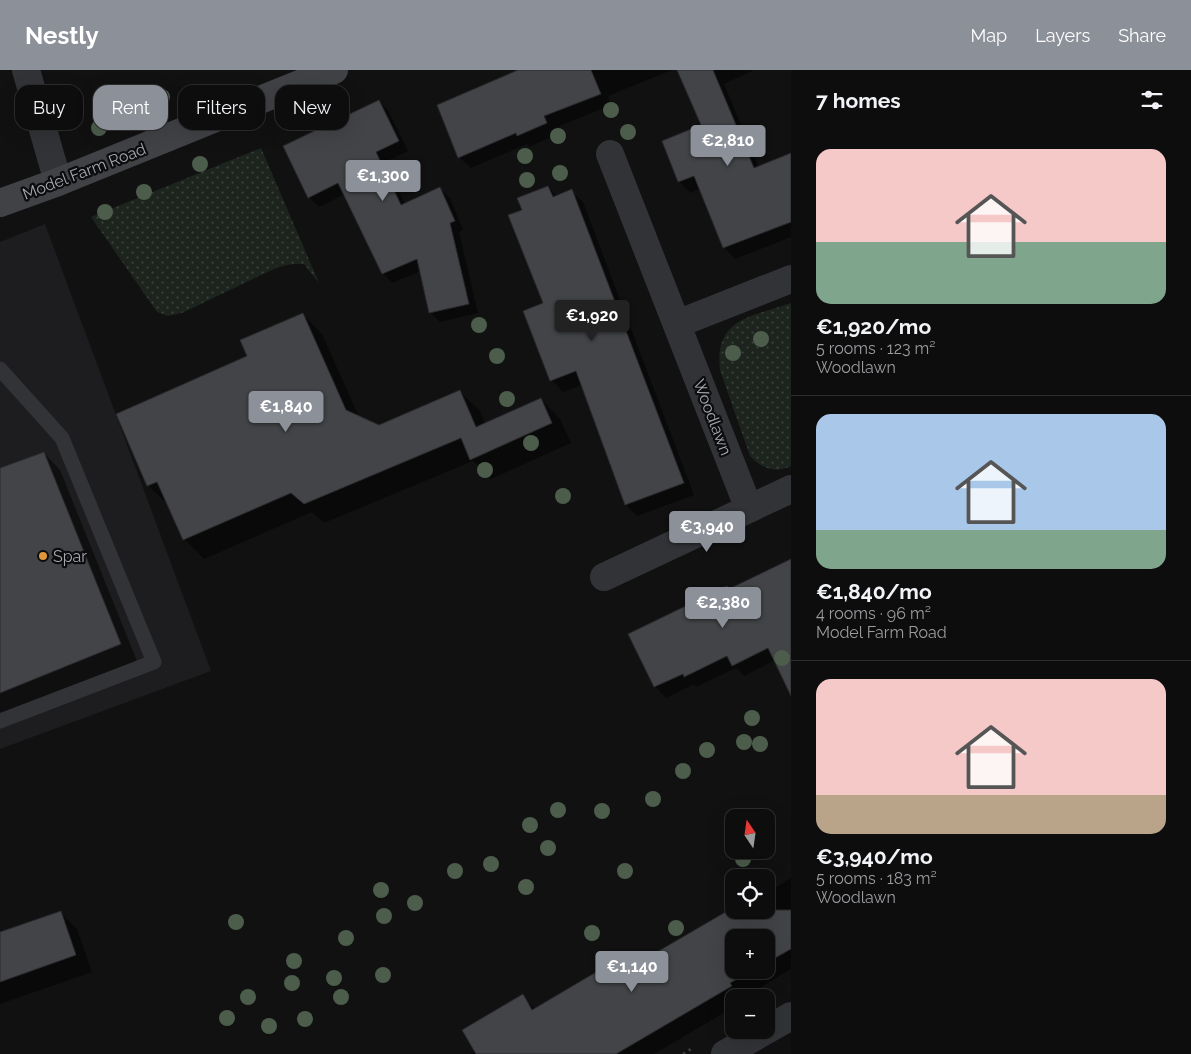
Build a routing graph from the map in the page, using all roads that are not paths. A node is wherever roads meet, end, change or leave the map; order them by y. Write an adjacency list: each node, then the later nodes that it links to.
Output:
1 (26, 70): 4 (street)
2 (334, 70): 4 (main road, Model Farm Road)
3 (610, 154): 7 (street, Woodlawn)
4 (58, 182): 5 (main road, Model Farm Road)
5 (0, 204)
6 (791, 279): 7 (street)
7 (677, 324): 10 (street, Woodlawn)
8 (0, 369): 12 (lane)
9 (791, 489): 10 (street)
10 (749, 509): 11 (street)
11 (604, 577)
12 (0, 721)
13 (791, 1016): 14 (street)
14 (725, 1054)

